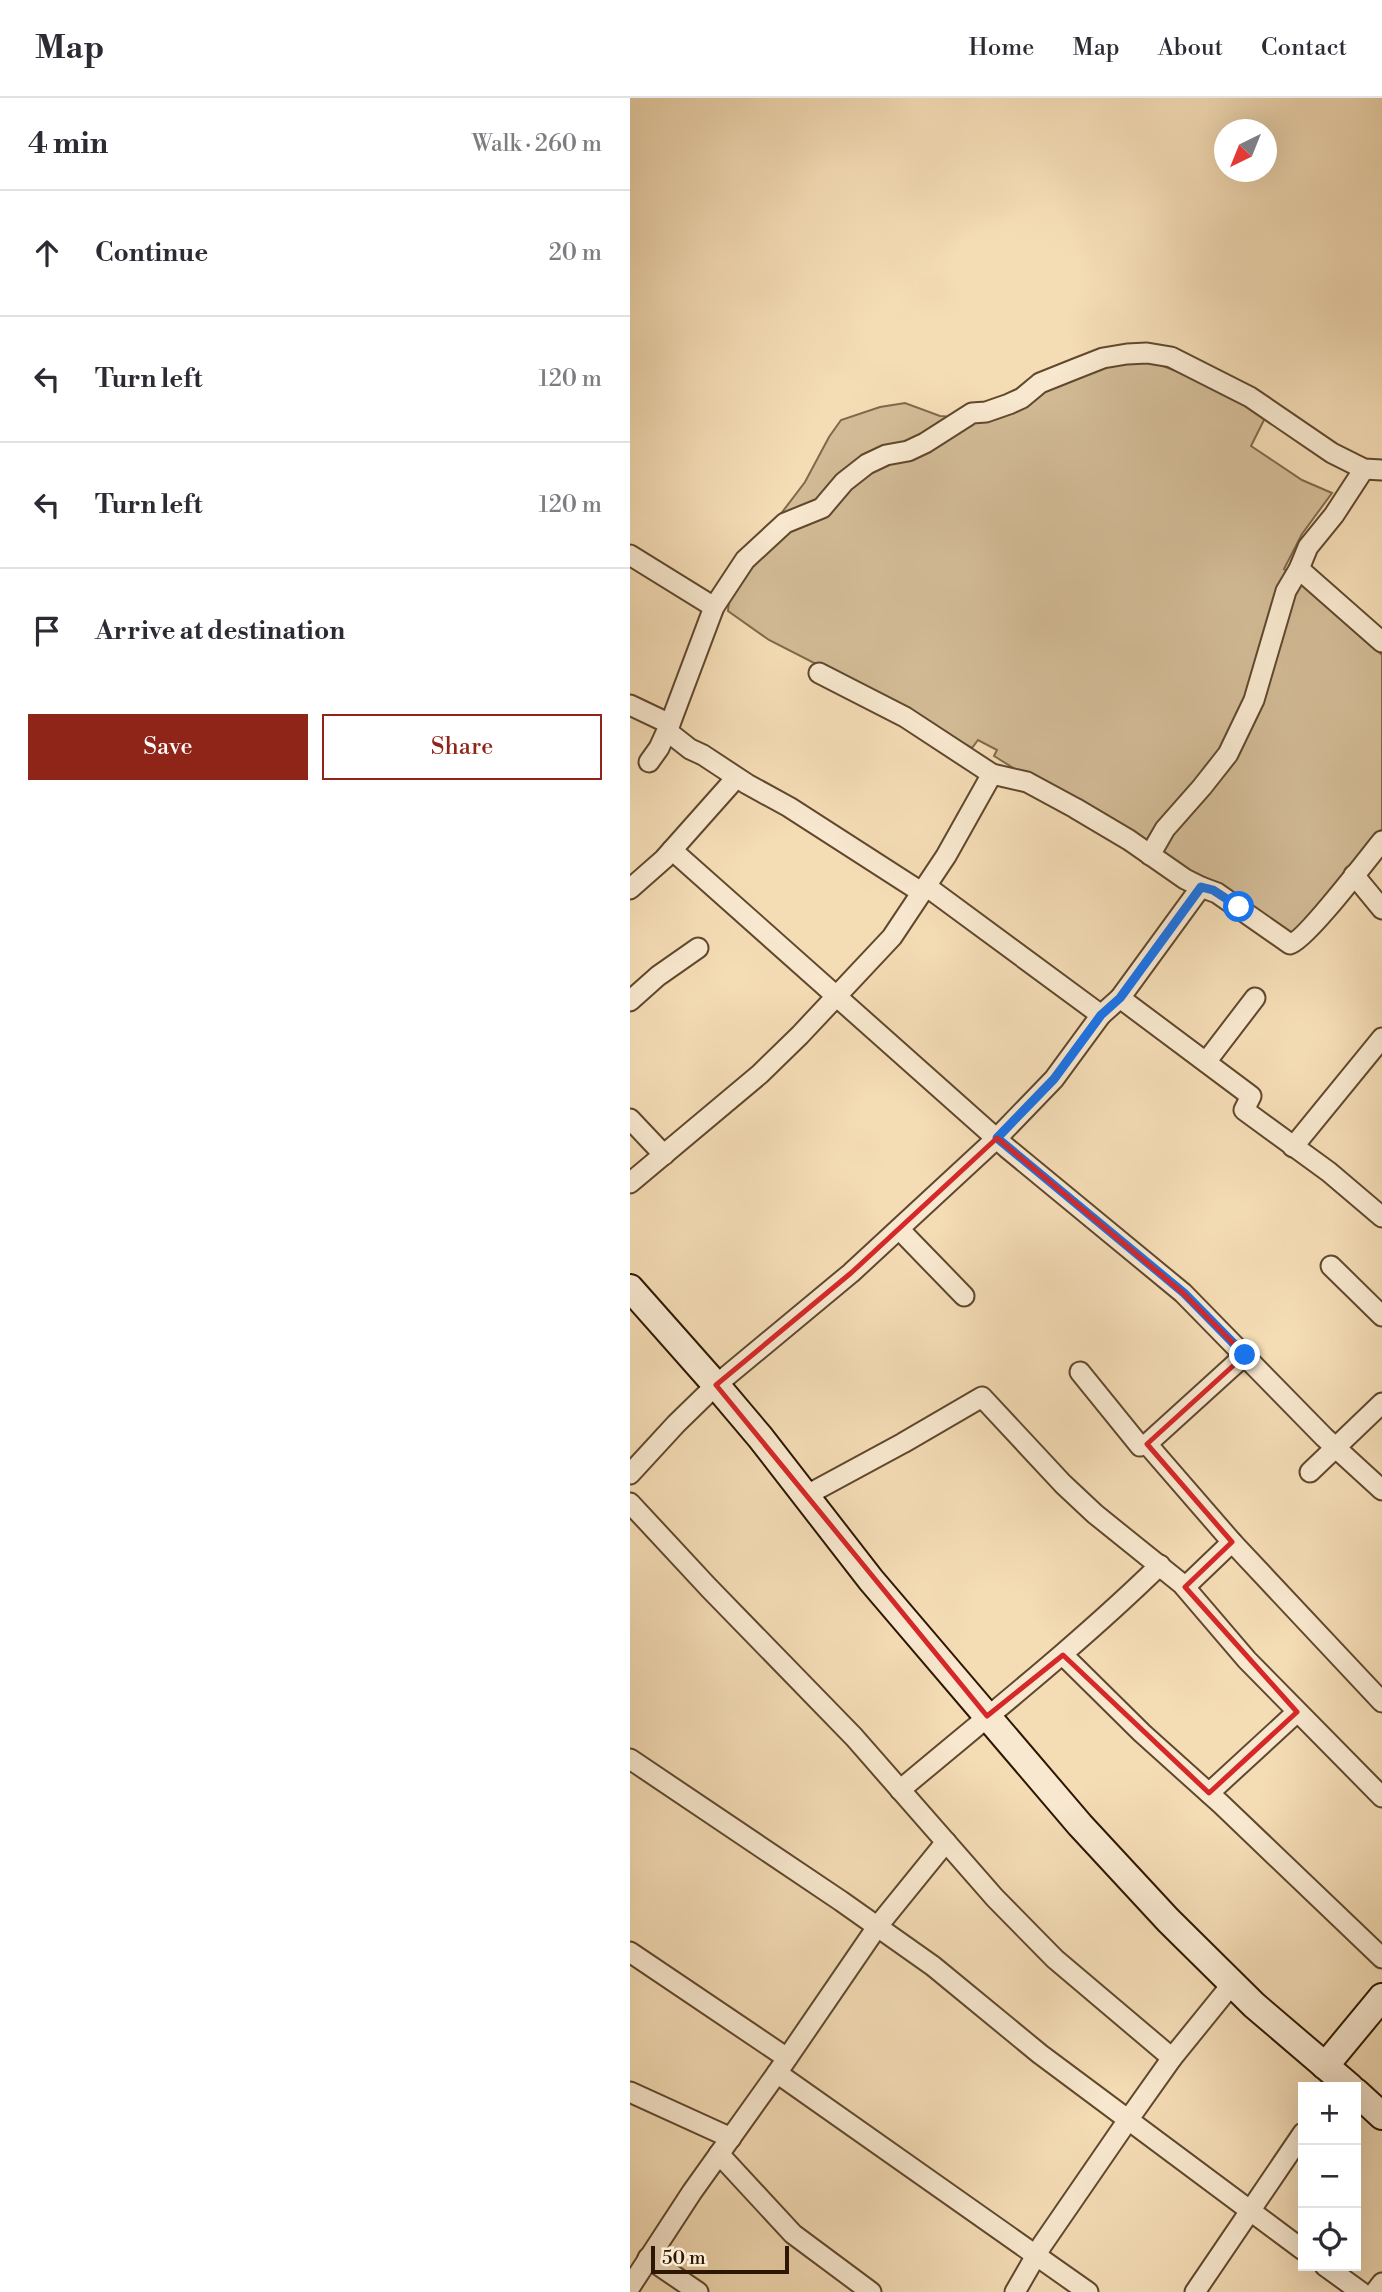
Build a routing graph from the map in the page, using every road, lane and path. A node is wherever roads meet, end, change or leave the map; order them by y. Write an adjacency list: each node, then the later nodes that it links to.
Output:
1 (1373, 470): 3 (street); 4 (street)
2 (630, 555): 4 (street)
3 (1299, 569): 5 (street); 14 (street)
4 (714, 607): 8 (street)
5 (1382, 642)
6 (819, 673): 10 (street)
7 (630, 705): 8 (street)
8 (669, 728): 9 (street); 11 (street)
9 (649, 762)
10 (992, 774): 14 (street); 18 (street)
11 (736, 778): 13 (street); 18 (street)
12 (1382, 841): 15 (street)
13 (672, 850): 17 (street); 21 (street)
14 (1150, 855): 16 (street)
15 (1354, 875): 16 (street); 19 (street)
16 (1201, 887): 22 (street)
17 (630, 889)
18 (924, 889): 21 (street); 25 (street)
19 (1382, 909)
20 (698, 948): 24 (street)
21 (835, 996): 29 (street); 31 (street)
22 (1120, 998): 25 (street); 27 (street)
23 (1255, 998): 27 (street)
24 (630, 1001)
25 (1101, 1015): 29 (street)
26 (1382, 1038): 30 (street)
27 (1206, 1062): 30 (street)
28 (630, 1119): 31 (street)
29 (997, 1138): 34 (street); 39 (street)
30 (1293, 1147): 33 (street)
31 (664, 1155): 32 (street)
32 (630, 1183)
33 (1382, 1217)
34 (899, 1229): 37 (street); 41 (street)
35 (1331, 1266): 38 (street)
36 (630, 1288): 41 (street)
37 (964, 1296)
38 (1382, 1316)
39 (1245, 1355): 43 (street); 44 (street)
40 (1080, 1371): 43 (street)
41 (716, 1385): 46 (street); 48 (street)
42 (1382, 1403): 44 (street)
43 (1147, 1444): 50 (street)
44 (1336, 1447): 45 (street); 47 (street)
45 (1310, 1472)
46 (630, 1474)
47 (1382, 1490)
48 (805, 1496): 51 (street); 56 (street)
49 (630, 1503): 58 (street)
50 (1232, 1542): 52 (street); 54 (street)
51 (1160, 1565): 52 (street); 53 (street)
52 (1185, 1587): 55 (street)
53 (1063, 1655): 56 (street); 59 (street)
54 (1382, 1702)
55 (1297, 1712): 59 (street); 60 (street)
56 (987, 1716): 58 (street); 65 (street)
57 (630, 1759): 62 (street)
58 (900, 1790): 61 (street)
59 (1209, 1793): 64 (street)
60 (1382, 1797)
61 (946, 1842): 62 (street); 67 (street)
62 (877, 1927): 68 (street); 73 (street)
63 (630, 1952): 68 (street)
64 (1382, 1958)
65 (1232, 1984): 67 (street); 69 (street)
66 (1382, 1997): 69 (street)
67 (1172, 2058): 73 (street)
68 (782, 2065): 74 (street); 79 (street)
69 (1341, 2082)
70 (630, 2092): 74 (street)
71 (1361, 2099): 72 (street)
72 (1382, 2116)
73 (1128, 2120): 77 (street); 79 (street)
74 (731, 2138): 76 (street)
75 (1298, 2140): 77 (street)
76 (719, 2154): 80 (street); 84 (street)
77 (1249, 2212): 78 (street); 88 (street)
78 (1298, 2246)
79 (1037, 2256): 86 (street); 87 (street)
80 (648, 2258): 83 (street); 85 (street)
81 (1332, 2271): 89 (street)
82 (1382, 2283): 90 (street)
83 (630, 2287)
84 (869, 2291)
85 (698, 2292)
86 (1015, 2292)
87 (1088, 2292)
88 (1195, 2292)
89 (1361, 2292)
90 (1375, 2292)

